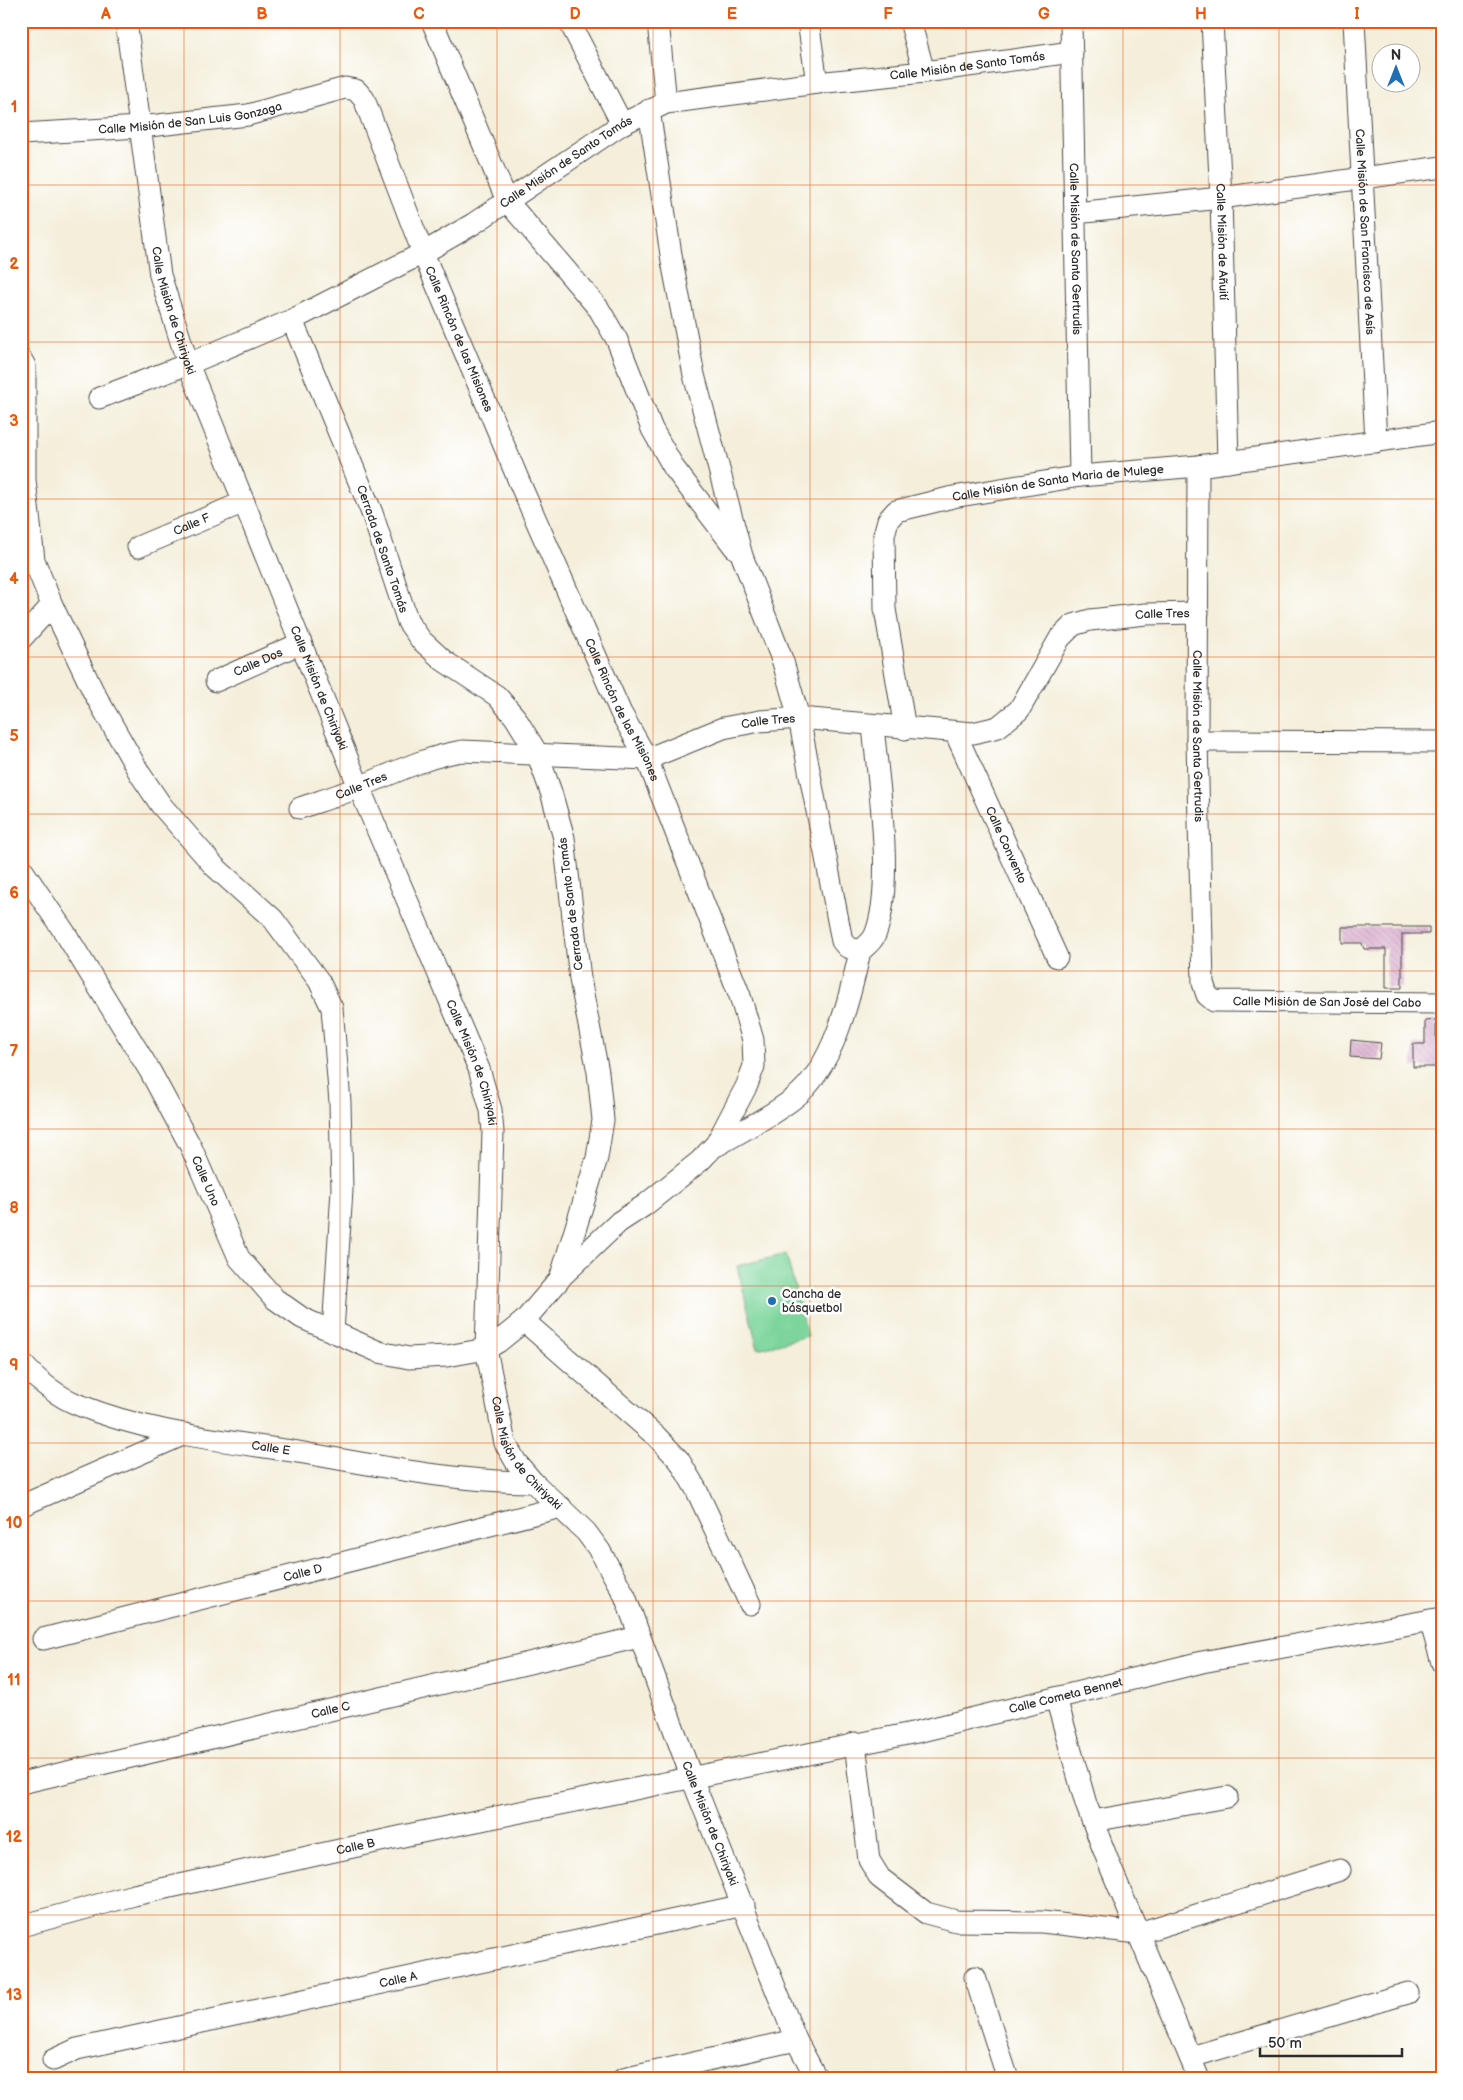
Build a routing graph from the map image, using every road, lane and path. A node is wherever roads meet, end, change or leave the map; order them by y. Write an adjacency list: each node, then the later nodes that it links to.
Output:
1 (126, 21): 16 (street, Calle Misión de Chiriyaki)
2 (432, 21): 21 (street)
3 (569, 21): 15 (street)
4 (658, 21): 14 (street)
5 (808, 21): 12 (street)
6 (910, 21): 11 (street)
7 (1071, 21): 10 (street, Calle Misión de Santa Gertrudis)
8 (1212, 21): 20 (street, Calle Misión de Añuití)
9 (1354, 21): 19 (street, Calle Misión de San Francisco de Asís)
10 (1072, 52): 11 (street, Calle Misión de Santo Tomás); 22 (street, Calle Misión de Santa Gertrudis)
11 (924, 72): 12 (street, Calle Misión de Santo Tomás)
12 (818, 83): 14 (street, Calle Misión de Santo Tomás)
13 (356, 90): 16 (street, Calle Misión de San Luis Gonzaga); 23 (street, Calle Rincón de las Misiones)
14 (658, 106): 15 (street, Calle Misión de Santo Tomás); 35 (street)
15 (622, 124): 21 (street, Calle Misión de Santo Tomás)
16 (140, 128): 17 (street, Calle Misión de San Luis Gonzaga); 26 (street, Calle Misión de Chiriyaki)
17 (21, 134)
18 (1442, 167): 19 (street)
19 (1363, 178): 20 (street); 29 (street, Calle Misión de San Francisco de Asís)
20 (1221, 198): 22 (street); 30 (street, Calle Misión de Añuití)
21 (507, 201): 23 (street, Calle Misión de Santo Tomás); 35 (street)
22 (1075, 213): 32 (street, Calle Misión de Santa Gertrudis)
23 (423, 253): 24 (street, Calle Misión de Santo Tomás); 48 (street, Calle Rincón de las Misiones)
24 (292, 320): 26 (street, Calle Misión de Santo Tomás); 47 (street, Cerrada de Santo Tomás)
25 (21, 359): 36 (street)
26 (188, 364): 27 (street, Calle Misión de Santo Tomás); 33 (street, Calle Misión de Chiriyaki)
27 (99, 398)
28 (1442, 432): 29 (street, Calle Misión de Santa Maria de Mulege)
29 (1376, 442): 30 (street, Calle Misión de Santa Maria de Mulege)
30 (1228, 462): 31 (street, Calle Misión de Santa Maria de Mulege)
31 (1198, 466): 32 (street, Calle Misión de Santa Maria de Mulege); 37 (street, Calle Misión de Santa Gertrudis)
32 (1080, 476): 43 (street, Calle Misión de Santa Maria de Mulege)
33 (244, 502): 34 (street, Calle F); 39 (street, Calle Misión de Chiriyaki)
34 (138, 547)
35 (742, 556): 41 (street)
36 (52, 605): 38 (street); 59 (street)
37 (1198, 613): 44 (street, Calle Tres); 45 (street, Calle Misión de Santa Gertrudis)
38 (21, 639)
39 (301, 643): 40 (street, Calle Dos); 49 (street, Calle Misión de Chiriyaki)
40 (216, 681)
41 (799, 718): 42 (street, Calle Tres); 48 (street, Calle Tres); 52 (street)
42 (873, 726): 43 (street, Calle Tres); 52 (street)
43 (905, 729): 44 (street, Calle Tres)
44 (955, 732): 53 (street, Calle Convento)
45 (1197, 742): 46 (street); 54 (street, Calle Misión de Santa Gertrudis)
46 (1442, 742)
47 (536, 753): 48 (street, Calle Tres); 49 (street, Calle Tres); 57 (street, Cerrada de Santo Tomás)
48 (647, 758): 56 (street, Calle Rincón de las Misiones)
49 (359, 787): 50 (street, Calle Tres); 60 (street, Calle Misión de Chiriyaki)
50 (300, 808)
51 (21, 868): 59 (street, Calle Uno)
52 (860, 951): 56 (street)
53 (1058, 957)
54 (1214, 1001): 55 (street, Calle Misión de San José del Cabo)
55 (1442, 1003)
56 (711, 1150): 57 (street, Calle Rincón de las Misiones)
57 (560, 1279): 58 (street, Cerrada de Santo Tomás)
58 (524, 1321): 60 (street, Cerrada de Santo Tomás); 66 (street)
59 (334, 1332): 60 (street, Calle Uno)
60 (486, 1349): 63 (street, Calle Misión de Chiriyaki)
61 (21, 1362): 62 (street, Calle E)
62 (185, 1434): 63 (street, Calle E); 64 (street)
63 (533, 1482): 65 (street, Calle Misión de Chiriyaki)
64 (23, 1505)
65 (561, 1507): 68 (street, Calle Misión de Chiriyaki); 69 (street, Calle D)
66 (750, 1604)
67 (1436, 1619): 70 (street); 71 (street, Calle Cometa Bennet)
68 (639, 1637): 73 (street, Calle Misión de Chiriyaki); 74 (street, Calle C)
69 (43, 1639)
70 (1442, 1663)
71 (1056, 1698): 72 (street, Calle Cometa Bennet); 76 (street)
72 (855, 1743): 73 (street, Calle Cometa Bennet); 80 (street)
73 (691, 1776): 78 (street, Calle Misión de Chiriyaki); 79 (street, Calle B)
74 (21, 1783)
75 (1227, 1797): 76 (street)
76 (1093, 1821): 80 (street)
77 (1340, 1870): 80 (street)
78 (744, 1905): 83 (street, Calle Misión de Chiriyaki); 85 (street, Calle A)
79 (21, 1926)
80 (1139, 1933): 84 (street)
81 (975, 1977): 88 (street)
82 (1408, 1992): 84 (street)
83 (796, 2040): 86 (street); 87 (street, Calle Misión de Chiriyaki)
84 (1191, 2057): 89 (street)
85 (53, 2060)
86 (623, 2079)
87 (817, 2079)
88 (1008, 2079)
89 (1199, 2079)

